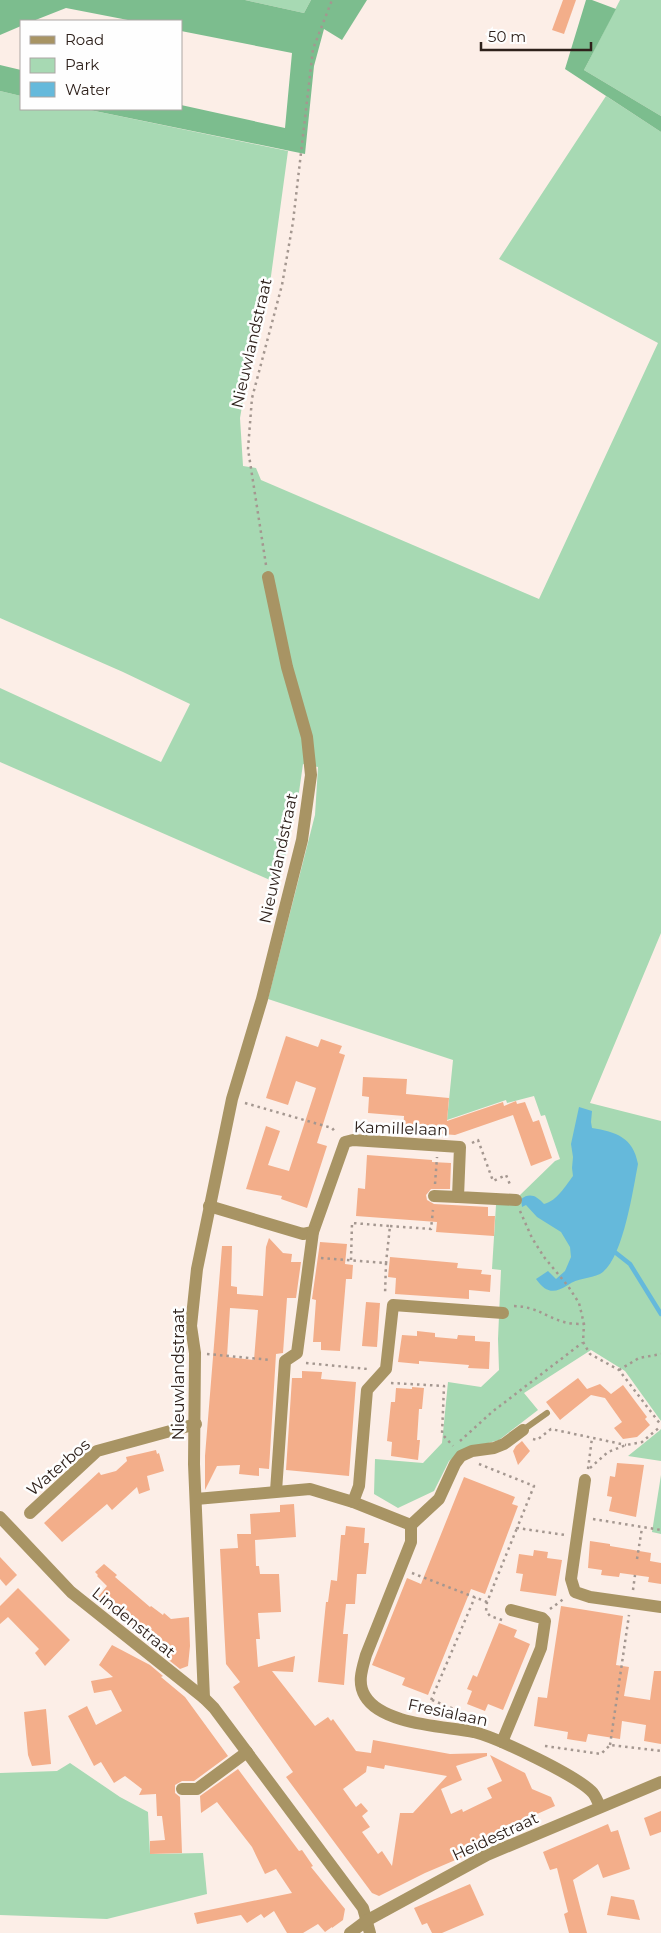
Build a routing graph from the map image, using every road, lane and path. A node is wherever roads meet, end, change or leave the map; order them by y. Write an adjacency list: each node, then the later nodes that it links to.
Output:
1 (332, 0): 2 (path, Nieuwlandstraat)
2 (268, 577): 3 (street, Nieuwlandstraat)
3 (232, 1098): 4 (path); 8 (street, Nieuwlandstraat)
4 (345, 1142): 6 (street, Kamillelaan); 9 (street, Kamillelaan)
5 (434, 1196): 6 (street)
6 (458, 1197): 7 (street)
7 (516, 1200)
8 (209, 1206): 9 (street); 18 (street, Nieuwlandstraat)
9 (313, 1232): 10 (street, Kamillelaan)
10 (310, 1257): 11 (path); 20 (street, Kamillelaan)
11 (351, 1260): 12 (path); 12 (path)
12 (386, 1263): 14 (path)
13 (559, 1274): 16 (path)
14 (393, 1305): 15 (street); 22 (street)
15 (503, 1313): 16 (path)
16 (584, 1324): 17 (path)
17 (583, 1342): 21 (path); 29 (path)
18 (195, 1353): 20 (path); 24 (street, Nieuwlandstraat)
19 (661, 1354): 21 (path)
20 (285, 1361): 22 (path); 31 (street)
21 (619, 1370): 25 (path)
22 (379, 1377): 29 (path); 33 (street)
23 (547, 1413): 26 (lane)
24 (196, 1424): 32 (street, Nieuwlandstraat); 34 (street, Waterbos)
25 (661, 1426): 28 (path)
26 (520, 1432): 27 (path); 29 (street)
27 (592, 1438): 28 (path); 30 (path)
28 (626, 1445): 30 (path)
29 (457, 1452): 37 (street); 38 (path)
30 (587, 1475): 36 (street)
31 (276, 1491): 32 (street); 33 (street)
32 (196, 1499): 52 (street, Nieuwlandstraat)
33 (353, 1502): 37 (street)
34 (30, 1513)
35 (0, 1517): 52 (street, Lindenstraat)
36 (579, 1517): 39 (path); 41 (street)
37 (411, 1525): 43 (street, Fresialaan)
38 (517, 1528): 41 (path); 47 (path)
39 (642, 1528): 40 (path); 42 (path)
40 (661, 1530)
41 (577, 1536): 45 (street)
42 (637, 1559)
43 (401, 1569): 46 (path); 55 (street, Fresialaan)
44 (635, 1575): 48 (path)
45 (575, 1592): 48 (street); 51 (path)
46 (475, 1597): 47 (path); 53 (path)
47 (487, 1602): 50 (path)
48 (631, 1603): 49 (street); 58 (path)
49 (661, 1607)
50 (511, 1610): 51 (street)
51 (542, 1618): 56 (street)
52 (204, 1698): 60 (street, Lindenstraat)
53 (432, 1700): 54 (path); 55 (path)
54 (474, 1717)
55 (421, 1723): 56 (street, Fresialaan)
56 (502, 1742): 63 (street, Fresialaan)
57 (538, 1743): 58 (path)
58 (610, 1744): 59 (path)
59 (661, 1751)
60 (247, 1752): 62 (street); 64 (street, Lindenstraat)
61 (661, 1782): 63 (street, Heidestraat)
62 (182, 1789)
63 (600, 1807): 64 (street, Heidestraat)
64 (368, 1927): 65 (street, Heidestraat)
65 (350, 1933)

